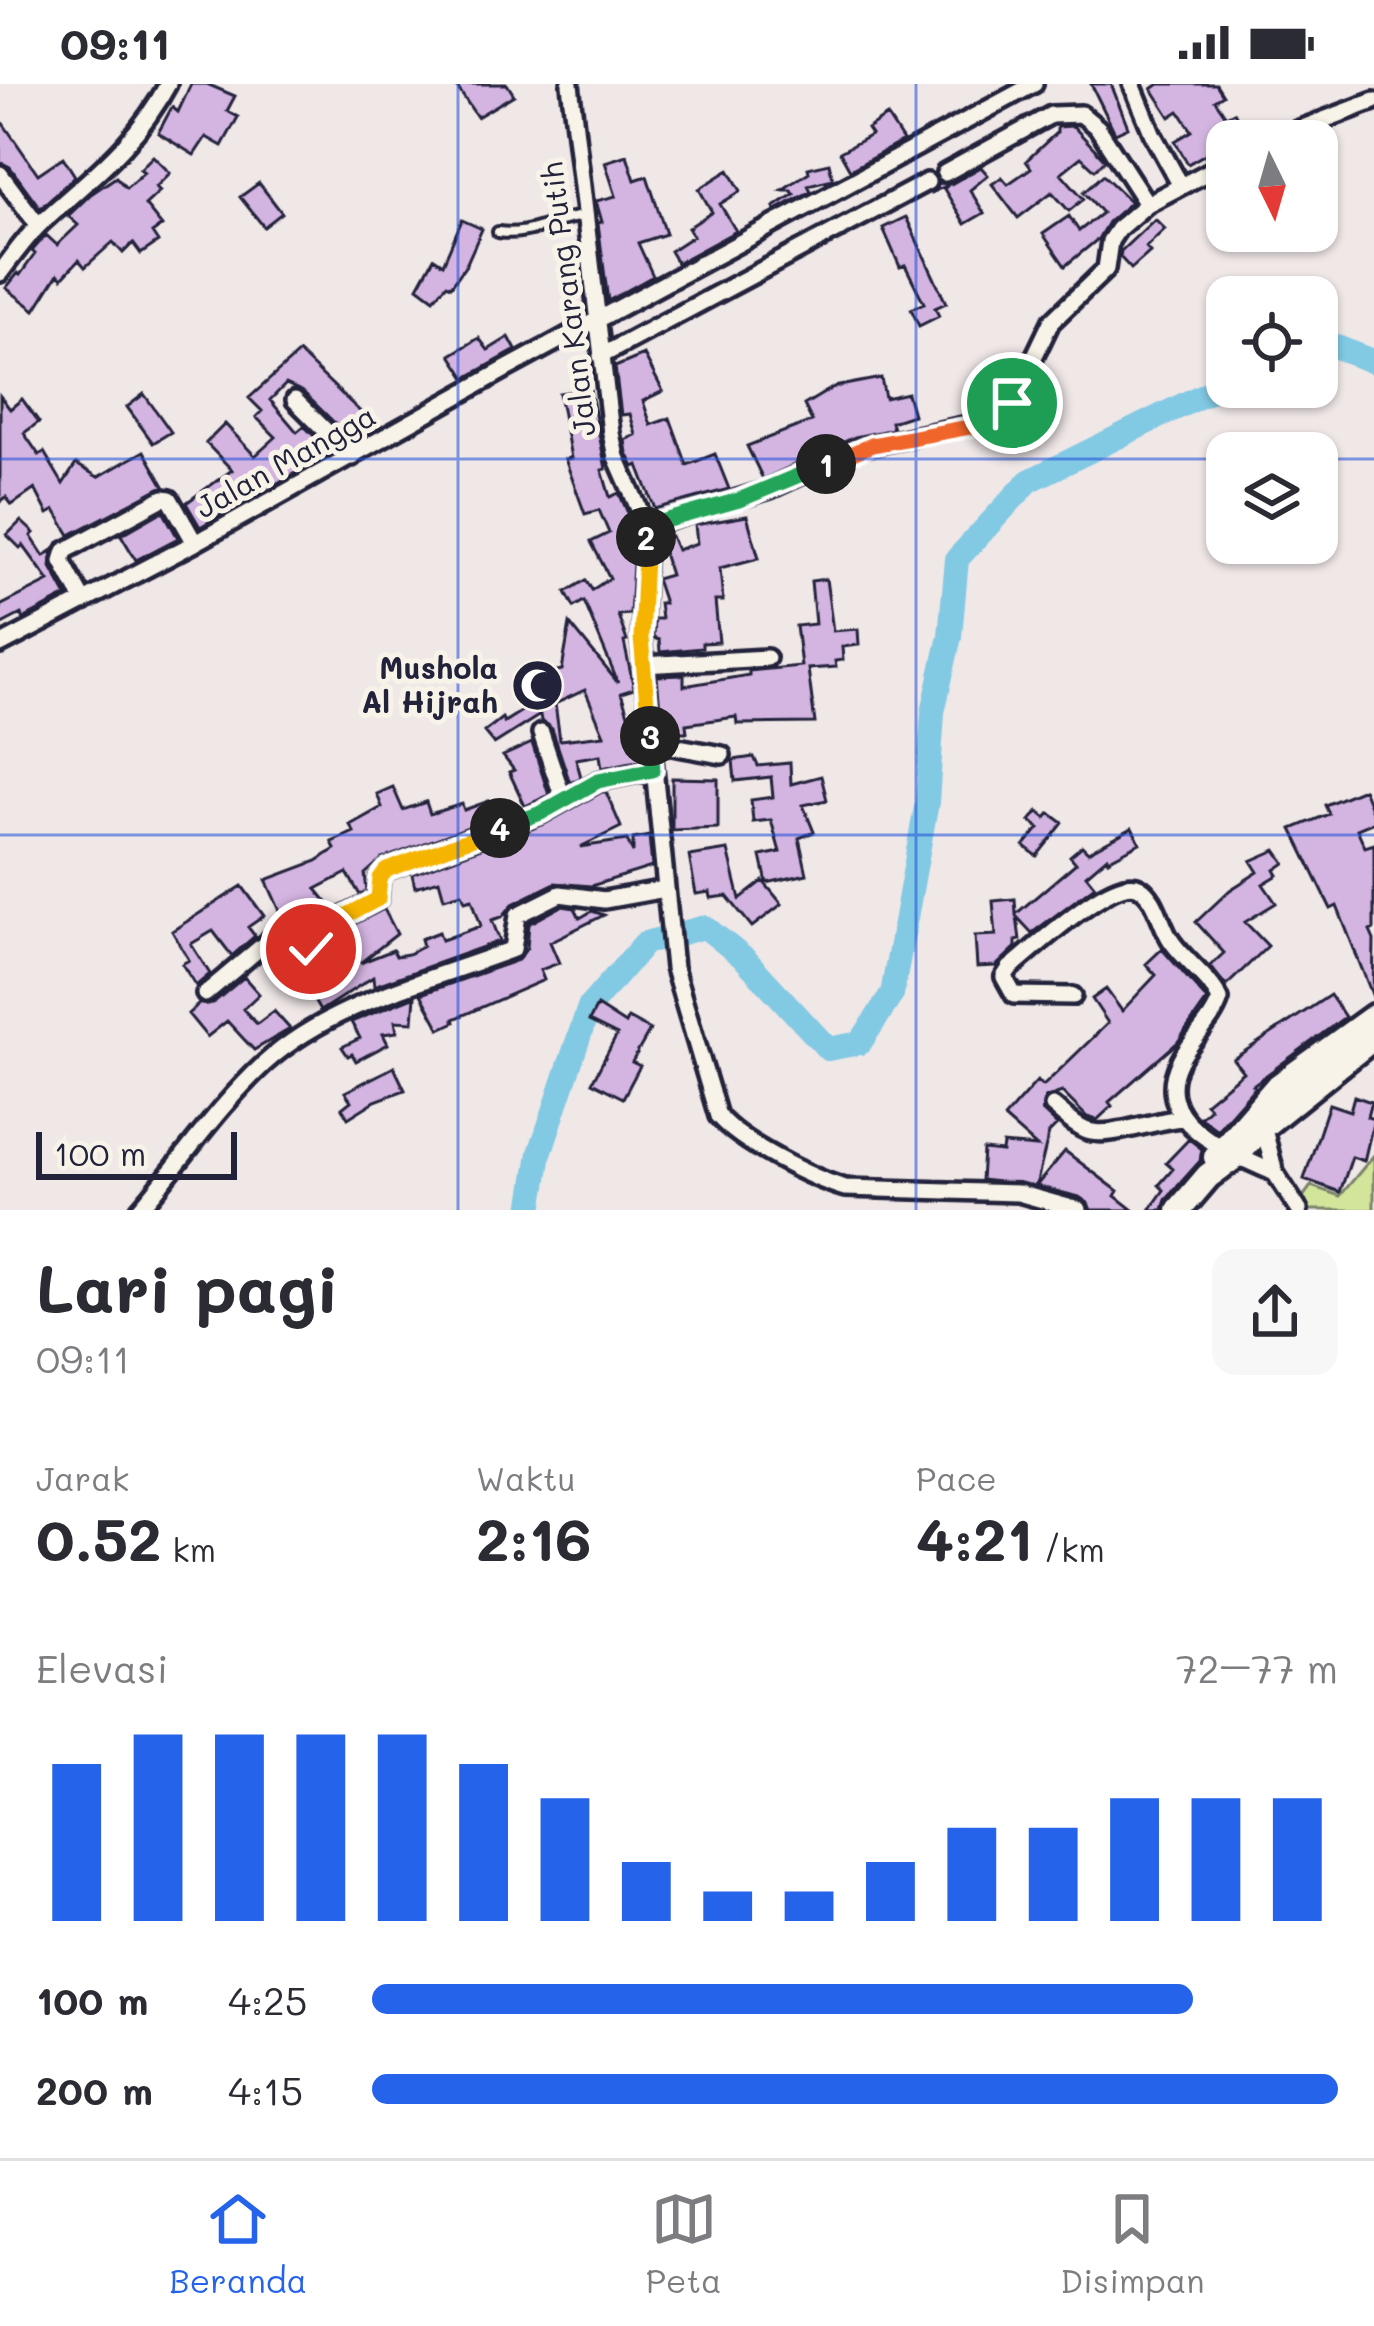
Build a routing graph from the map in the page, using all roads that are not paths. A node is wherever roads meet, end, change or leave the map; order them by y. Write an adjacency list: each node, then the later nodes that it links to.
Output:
1 (168, 84): 14 (street)
2 (570, 84): 13 (street, Jalan Karang Putih)
3 (1034, 84): 17 (street, Jalan Mangga)
4 (1132, 84): 11 (street)
5 (1374, 101): 6 (street)
6 (1316, 120)
7 (945, 173): 12 (street)
8 (1206, 173): 11 (street)
9 (0, 174): 14 (street)
10 (927, 182): 18 (street)
11 (1181, 186): 12 (street)
12 (1147, 204): 21 (street)
13 (586, 216): 15 (lane); 17 (street, Jalan Karang Putih)
14 (38, 225): 16 (street)
15 (498, 232)
16 (0, 273)
17 (596, 321): 18 (street, Jalan Karang Putih); 20 (street, Jalan Mangga)
18 (601, 356): 21 (street, Jalan Karang Putih)
19 (295, 400): 20 (street)
20 (352, 457): 22 (street, Jalan Mangga)
21 (647, 526): 26 (street, Jalan Karang Putih)
22 (195, 543): 23 (street, Jalan Mangga); 23 (street)
23 (84, 602): 24 (street, Jalan Mangga)
24 (0, 645)
25 (767, 658): 26 (street)
26 (643, 665): 28 (street, Jalan Karang Putih)
27 (541, 733): 31 (street)
28 (650, 742): 29 (street); 30 (street, Jalan Karang Putih)
29 (722, 755)
30 (653, 770): 31 (street); 32 (street, Jalan Karang Putih)
31 (564, 801): 33 (street)
32 (665, 892): 42 (street); 43 (street, Jalan Karang Putih)
33 (205, 994)
34 (1073, 996): 39 (street)
35 (1374, 1017): 38 (highway)
36 (1374, 1036): 38 (highway)
37 (1053, 1106): 39 (street)
38 (1260, 1117): 40 (highway); 41 (street)
39 (1184, 1118): 40 (street)
40 (1228, 1153): 41 (street); 44 (highway)
41 (1280, 1180): 45 (street); 46 (street)
42 (139, 1210)
43 (1079, 1210)
44 (1179, 1210)
45 (1280, 1210)
46 (1299, 1210)

